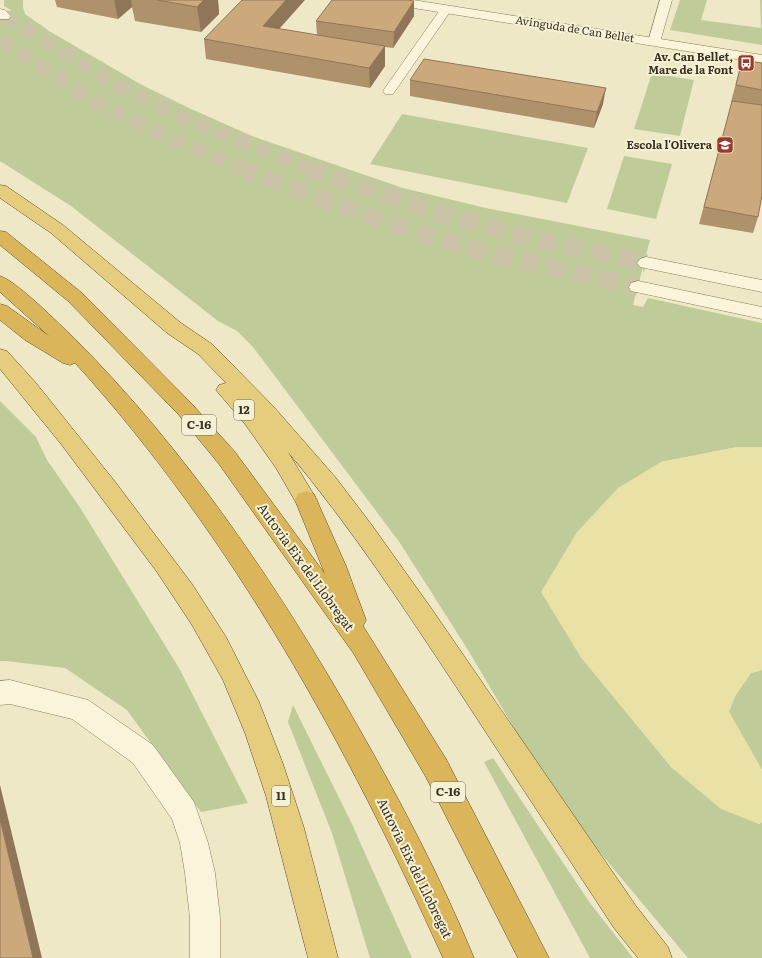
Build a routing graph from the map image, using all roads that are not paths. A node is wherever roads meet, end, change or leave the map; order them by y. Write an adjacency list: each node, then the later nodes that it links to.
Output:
1 (388, 0): 3 (street, Avinguda de Can Bellet)
2 (666, 0): 4 (street)
3 (449, 4): 4 (street, Avinguda de Can Bellet); 6 (street)
4 (654, 42): 5 (street, Avinguda de Can Bellet)
5 (762, 59)
6 (389, 91)
7 (0, 190): 15 (highway)
8 (0, 236): 18 (highway, Autovia Eix del Llobregat / C-16)
9 (646, 263): 11 (street)
10 (0, 282): 17 (highway, Autovia Eix del Llobregat)
11 (762, 286)
12 (638, 287): 14 (street)
13 (0, 310): 17 (highway)
14 (762, 313)
15 (174, 328): 18 (highway, 12); 24 (highway)
16 (0, 356): 21 (highway, 11)
17 (100, 377): 22 (highway, Autovia Eix del Llobregat)
18 (364, 646): 23 (highway, Autovia Eix del Llobregat / C-16)
19 (0, 694): 20 (street)
20 (205, 958)
21 (323, 958)
22 (459, 958)
23 (534, 958)
24 (657, 958)

